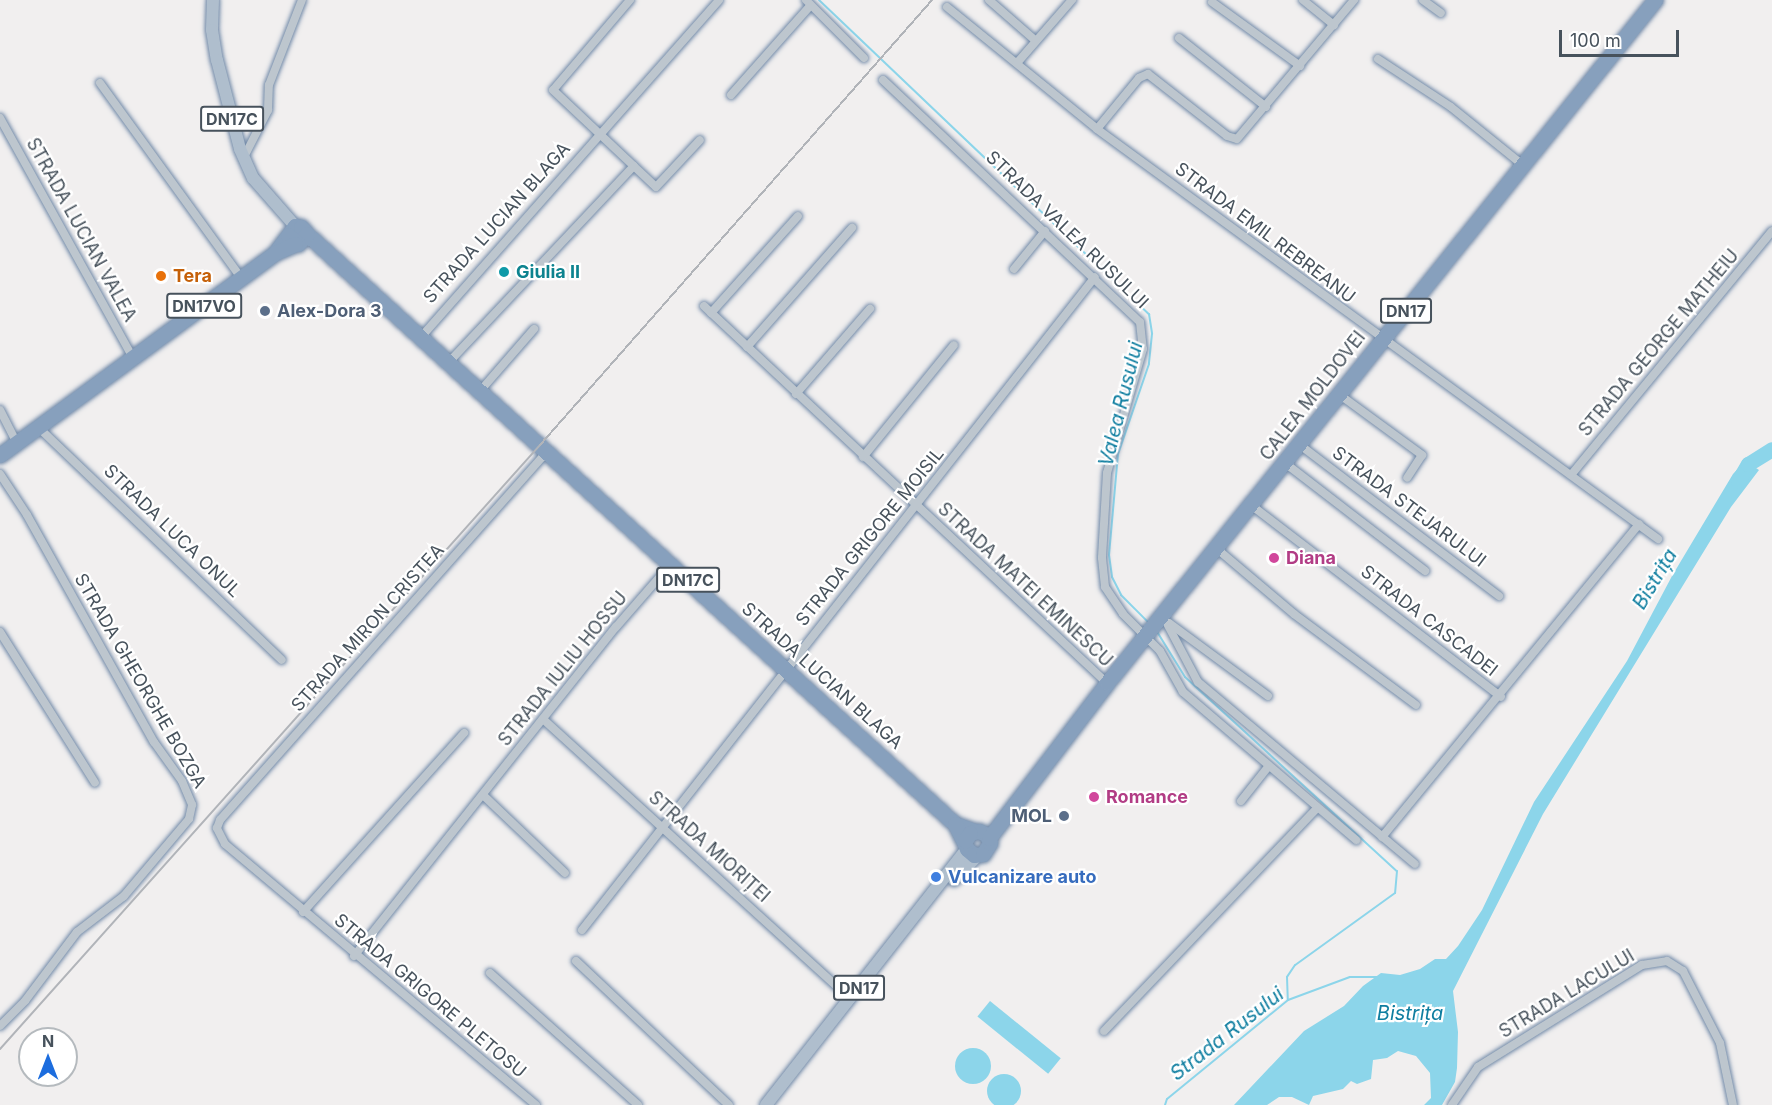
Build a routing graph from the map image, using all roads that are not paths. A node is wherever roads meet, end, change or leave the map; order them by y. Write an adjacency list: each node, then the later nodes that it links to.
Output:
1 (213, 0): 30 (main road, DN17C)
2 (302, 0): 30 (street)
3 (630, 0): 28 (street)
4 (719, 0): 28 (street, STRADA LUCIAN BLAGA)
5 (989, 0): 17 (street)
6 (1072, 0): 17 (street)
7 (1304, 0): 15 (street)
8 (1354, 0): 15 (street)
9 (1423, 0): 14 (street)
10 (1655, 0): 32 (highway, CALEA MOLDOVEI / DN17)
11 (1212, 2): 21 (street)
12 (808, 3): 18 (street); 24 (street)
13 (947, 7): 20 (street, STRADA EMIL REBREANU)
14 (1441, 14)
15 (1334, 25): 21 (street)
16 (1179, 38): 25 (street)
17 (1036, 41): 20 (street)
18 (864, 58)
19 (1378, 59): 32 (street)
20 (1017, 63): 27 (street, STRADA EMIL REBREANU)
21 (1300, 66): 25 (street)
22 (883, 80): 35 (street, STRADA VALEA RUSULUI)
23 (100, 83): 40 (street)
24 (731, 95)
25 (1266, 107): 27 (street)
26 (0, 118): 49 (street, STRADA LUCIAN VALEA)
27 (1097, 129): 46 (street, STRADA EMIL REBREANU)
28 (601, 136): 31 (street); 45 (street, STRADA LUCIAN BLAGA)
29 (700, 140): 31 (street)
30 (244, 157): 37 (main road, DN17C)
31 (634, 166): 50 (street)
32 (1524, 166): 46 (highway, CALEA MOLDOVEI / DN17)
33 (798, 216): 43 (street)
34 (852, 228): 48 (street)
35 (1045, 231): 38 (street); 39 (street, STRADA VALEA RUSULUI)
36 (1772, 231): 63 (street, STRADA GEORGE MATHEIU)
37 (295, 232): 40 (highway, DN17VO); 45 (highway, STRADA LUCIAN BLAGA / DN17C)
38 (1014, 269)
39 (1095, 277): 66 (street, STRADA GRIGORE MOISIL); 73 (street, STRADA VALEA RUSULUI)
40 (241, 278): 49 (highway, DN17VO)
41 (704, 306): 43 (street, STRADA MATEI EMINESCU)
42 (870, 309): 52 (street)
43 (711, 314): 48 (street, STRADA MATEI EMINESCU)
44 (534, 328): 51 (street)
45 (422, 336): 50 (highway, STRADA LUCIAN BLAGA / DN17C)
46 (1382, 340): 53 (highway, CALEA MOLDOVEI / DN17); 63 (street, STRADA EMIL REBREANU)
47 (954, 345): 60 (street)
48 (747, 347): 52 (street, STRADA MATEI EMINESCU)
49 (133, 358): 55 (highway, DN17VO)
50 (450, 361): 51 (highway, STRADA LUCIAN BLAGA / DN17C)
51 (481, 390): 58 (highway, STRADA LUCIAN BLAGA / DN17C)
52 (796, 394): 60 (street, STRADA MATEI EMINESCU)
53 (1340, 395): 57 (highway, CALEA MOLDOVEI / DN17); 64 (street)
54 (0, 410): 56 (street)
55 (38, 427): 56 (highway, DN17VO); 75 (street, STRADA LUCA ONUL)
56 (17, 443): 59 (highway, DN17VO)
57 (1300, 445): 61 (highway, CALEA MOLDOVEI / DN17); 72 (street, STRADA STEJARULUI)
58 (547, 452): 70 (highway, STRADA LUCIAN BLAGA / DN17C); 89 (street, STRADA MIRON CRISTEA)
59 (0, 455)
60 (863, 457): 66 (street, STRADA MATEI EMINESCU)
61 (1285, 463): 65 (highway, CALEA MOLDOVEI / DN17); 71 (street, STRADA CASCADEI)
62 (0, 474): 101 (street, STRADA GHEORGHE BOZGA)
63 (1571, 475): 67 (street, STRADA EMIL REBREANU)
64 (1407, 478)
65 (1251, 505): 69 (highway, CALEA MOLDOVEI / DN17); 79 (street, STRADA CASCADEI)
66 (917, 508): 76 (street, STRADA GRIGORE MOISIL); 77 (street, STRADA MATEI EMINESCU)
67 (1639, 524): 68 (street, STRADA EMIL REBREANU); 79 (street, STRADA CASCADEI)
68 (1658, 539)
69 (1216, 549): 73 (highway, CALEA MOLDOVEI / DN17); 80 (street)
70 (671, 564): 76 (highway, STRADA LUCIAN BLAGA / DN17C); 81 (street, STRADA IULIU HOSSU)
71 (1425, 571)
72 (1499, 596)
73 (1157, 627): 77 (highway, CALEA MOLDOVEI / DN17); 78 (street); 83 (street); 90 (street)
74 (0, 632): 84 (street)
75 (282, 660)
76 (785, 669): 88 (street, STRADA GRIGORE MOISIL); 92 (highway, STRADA LUCIAN BLAGA / DN17C)
77 (1107, 683): 92 (highway, CALEA MOLDOVEI / DN17)
78 (1268, 696)
79 (1501, 696): 90 (street, STRADA CASCADEI)
80 (1416, 705)
81 (544, 720): 85 (street, STRADA IULIU HOSSU); 88 (street, STRADA MIORIȚEI)
82 (464, 733): 95 (street)
83 (1268, 767): 86 (street); 87 (street)
84 (95, 783)
85 (483, 795): 94 (street); 97 (street, STRADA IULIU HOSSU)
86 (1241, 801)
87 (1317, 808): 91 (street); 102 (street)
88 (662, 827): 96 (street, STRADA GRIGORE MOISIL); 100 (street, STRADA MIORIȚEI)
89 (218, 828): 95 (street, STRADA GRIGORE PLETOSU)
90 (1382, 837): 93 (street)
91 (1356, 840)
92 (976, 841): 100 (main road, CALEA MOLDOVEI / DN17); 107 (main road, CALEA MOLDOVEI / DN17)
93 (1415, 864)
94 (565, 873)
95 (303, 912): 97 (street, STRADA GRIGORE PLETOSU)
96 (582, 930)
97 (354, 956): 103 (street, STRADA GRIGORE PLETOSU)
98 (576, 962): 105 (street)
99 (490, 973): 104 (street)
100 (851, 999): 106 (main road, CALEA MOLDOVEI / DN17)
101 (0, 1026)
102 (1104, 1031)
103 (537, 1105)
104 (638, 1105)
105 (729, 1105)
106 (766, 1105)
107 (774, 1105)
108 (1452, 1105): 109 (street, STRADA LACULUI)
109 (1733, 1105)

